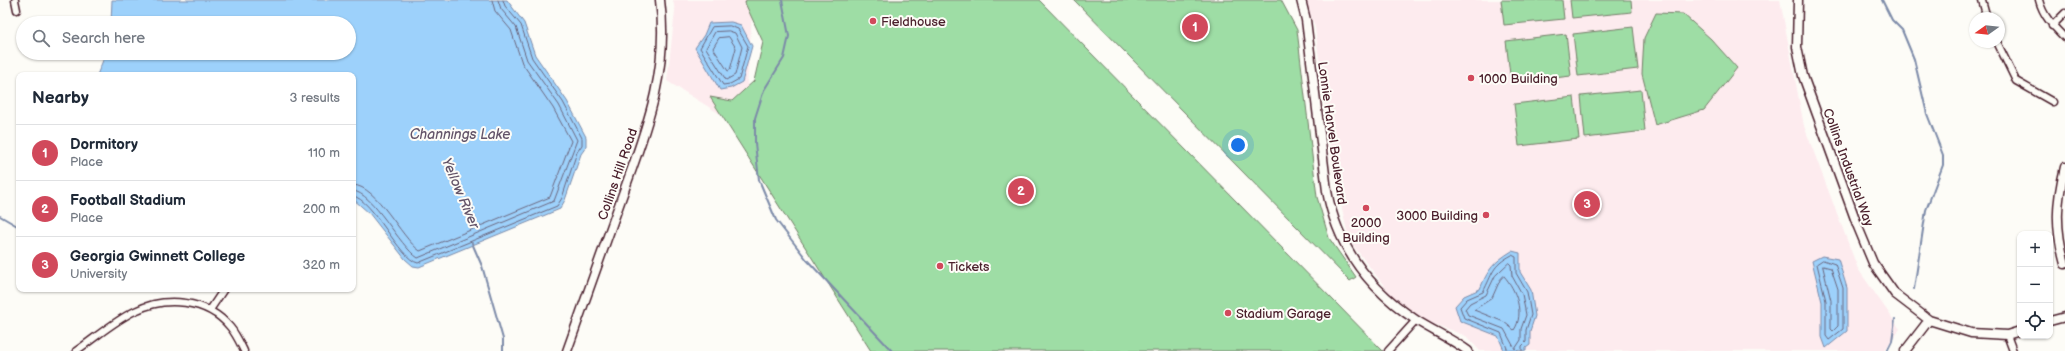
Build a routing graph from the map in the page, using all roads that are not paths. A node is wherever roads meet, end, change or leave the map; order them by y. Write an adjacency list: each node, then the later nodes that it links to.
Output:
1 (15, 0): 7 (street)
2 (660, 0): 26 (street, Collins Hill Road)
3 (1301, 0): 19 (street, Lonnie Harvel Boulevard)
4 (1798, 0): 20 (street, Collins Industrial Way)
5 (1982, 0): 8 (street)
6 (2039, 0): 10 (street)
7 (17, 10)
8 (1985, 12)
9 (2065, 13): 10 (street)
10 (2052, 26): 11 (street)
11 (2065, 38)
12 (2000, 48): 13 (street)
13 (2053, 102)
14 (2065, 167): 15 (street)
15 (2065, 264)
16 (222, 292): 17 (street)
17 (210, 310): 24 (street); 25 (street)
18 (2065, 317): 21 (street)
19 (1416, 320): 27 (street); 28 (street, Lonnie Harvel Boulevard)
20 (1929, 320): 23 (street); 29 (street)
21 (2053, 321)
22 (2017, 332): 23 (street)
23 (2008, 335): 30 (street)
24 (76, 351)
25 (244, 351)
26 (567, 351)
27 (1388, 351)
28 (1468, 351)
29 (1905, 351)
30 (2013, 351)

